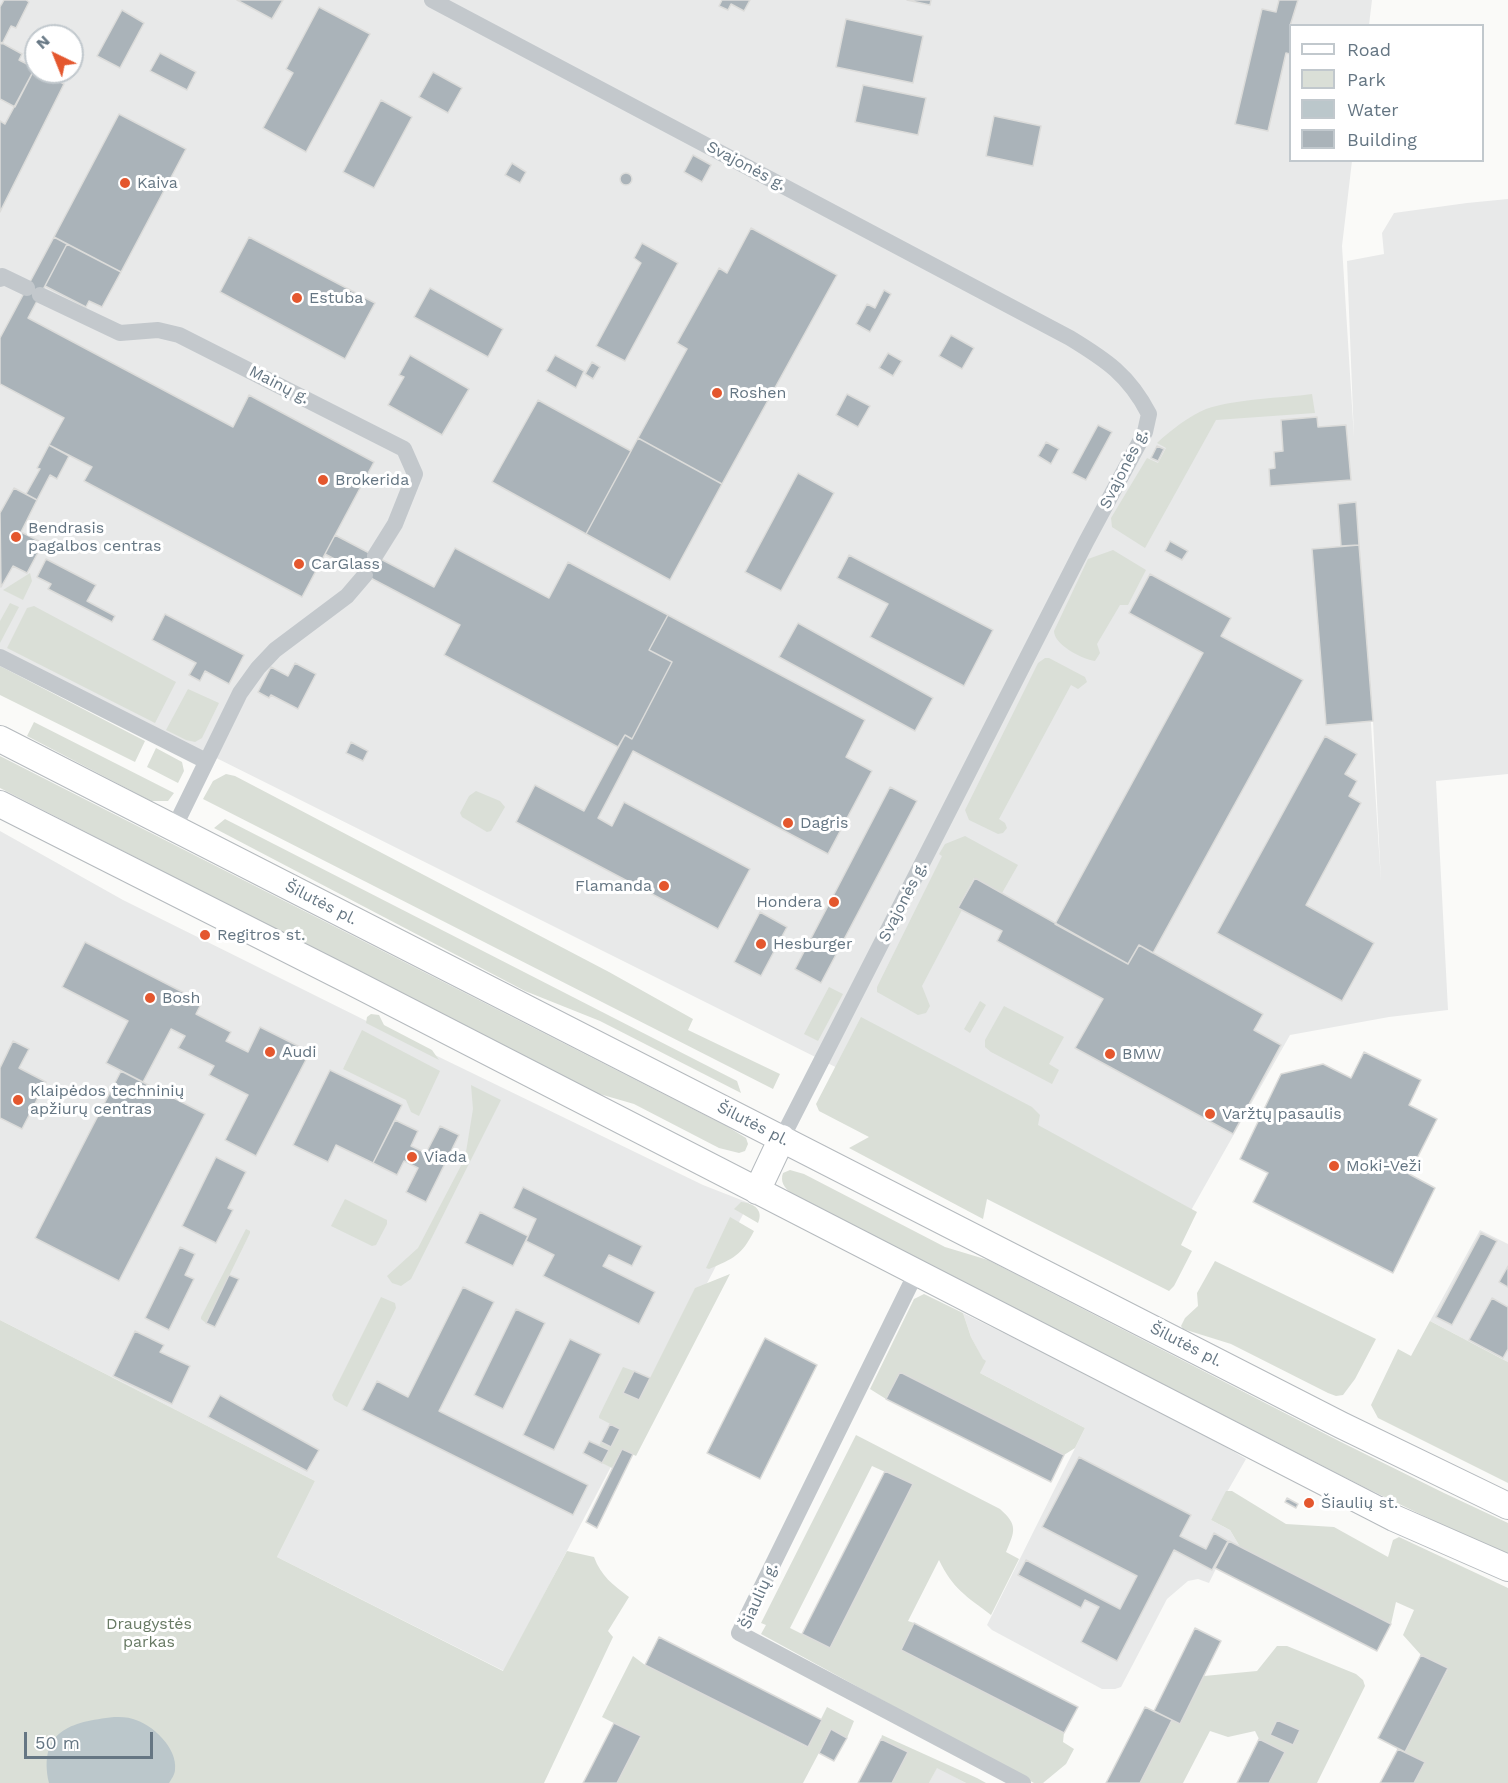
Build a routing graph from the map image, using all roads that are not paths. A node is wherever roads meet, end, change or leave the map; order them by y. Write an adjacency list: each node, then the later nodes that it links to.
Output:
1 (432, 0): 10 (street, Svajonės g.)
2 (0, 279): 3 (street, Mainų g.)
3 (375, 556)
4 (365, 574): 7 (street)
5 (0, 657): 7 (street)
6 (0, 739): 9 (main road, Šilutės pl.)
7 (206, 761): 9 (street)
8 (0, 804): 11 (main road)
9 (174, 828): 10 (main road, Šilutės pl.)
10 (782, 1138): 11 (main road); 13 (main road, Šilutės pl.)
11 (757, 1191): 12 (main road)
12 (915, 1273): 14 (main road); 15 (street, Šiaulių g.)
13 (1508, 1506)
14 (1508, 1568)
15 (1023, 1783)

